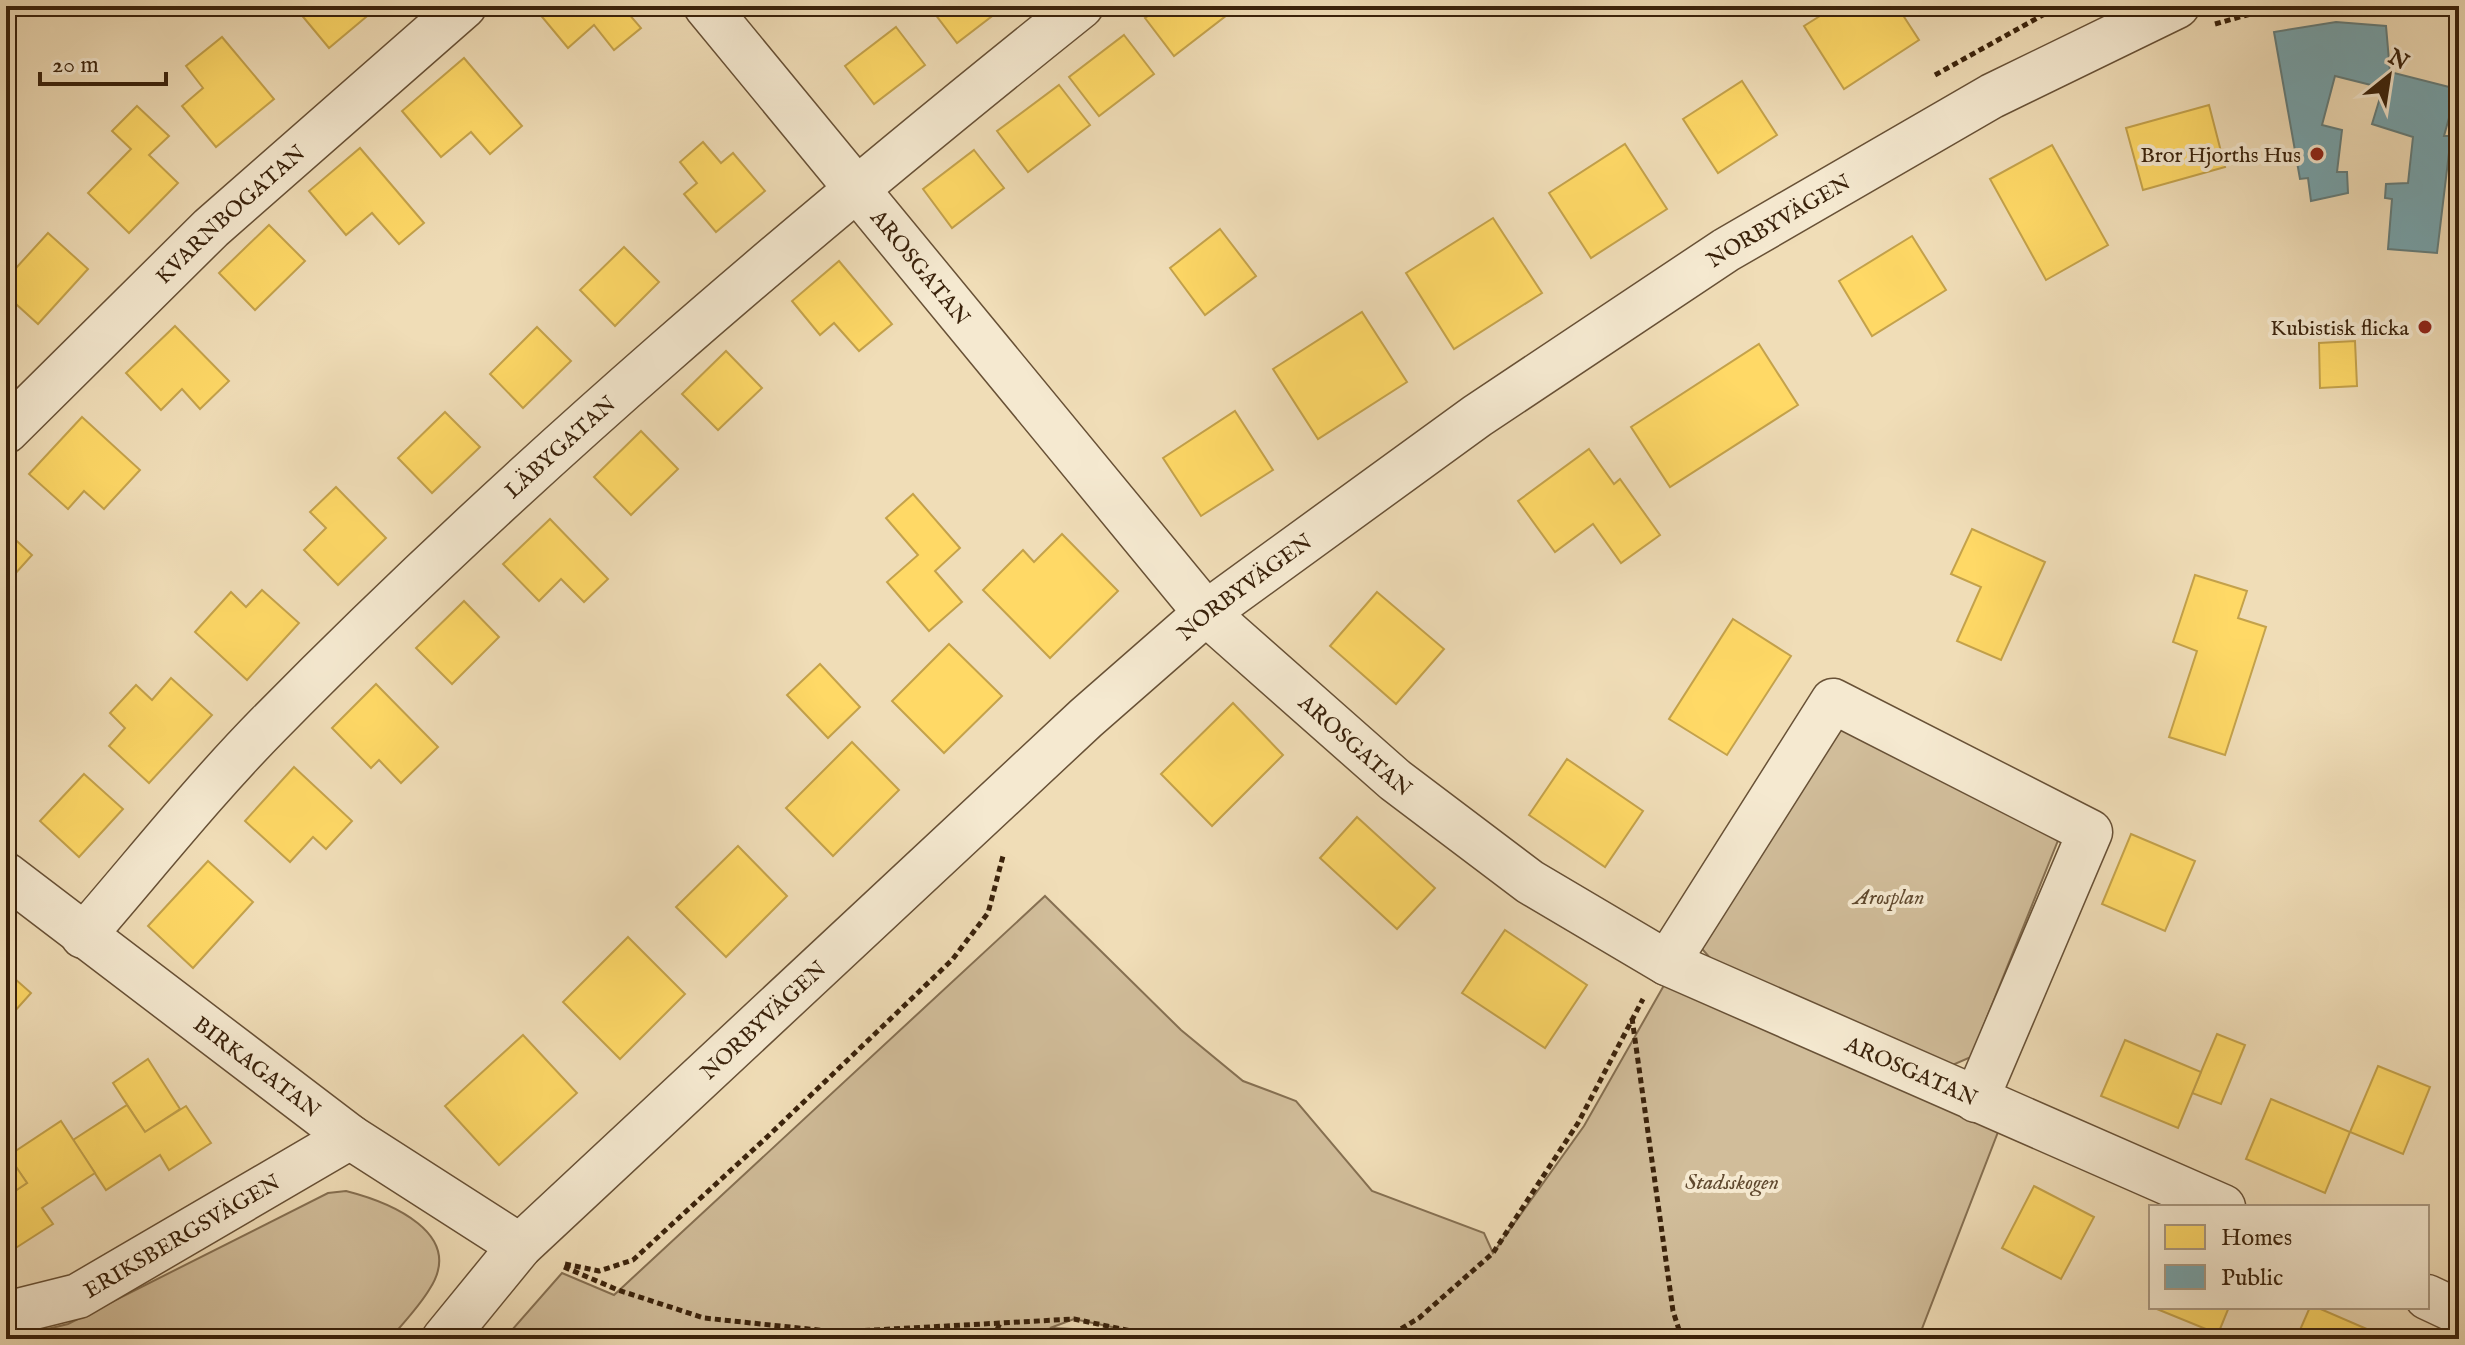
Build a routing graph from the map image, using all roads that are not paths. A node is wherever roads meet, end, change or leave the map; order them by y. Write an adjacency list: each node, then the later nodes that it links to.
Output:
1 (464, 6): 6 (street, KVARNBOGATAN)
2 (706, 6): 5 (street, AROSGATAN)
3 (1081, 6): 5 (street, LÄBYGATAN)
4 (2166, 7): 7 (street, NORBYVÄGEN)
5 (856, 187): 7 (street, AROSGATAN); 9 (street, LÄBYGATAN)
6 (6, 431)
7 (1206, 613): 10 (street, AROSGATAN); 14 (street, NORBYVÄGEN)
8 (6, 875): 9 (street, BIRKAGATAN)
9 (83, 936): 12 (street, BIRKAGATAN)
10 (1667, 963): 11 (street, AROSGATAN); 11 (street)
11 (1976, 1100): 13 (street, AROSGATAN)
12 (350, 1137): 14 (street, BIRKAGATAN); 17 (street, ERIKSBERGSVÄGEN)
13 (2218, 1205)
14 (536, 1254): 18 (street, NORBYVÄGEN)
15 (2429, 1298): 16 (street)
16 (2459, 1312)
17 (6, 1314)
18 (444, 1339)

